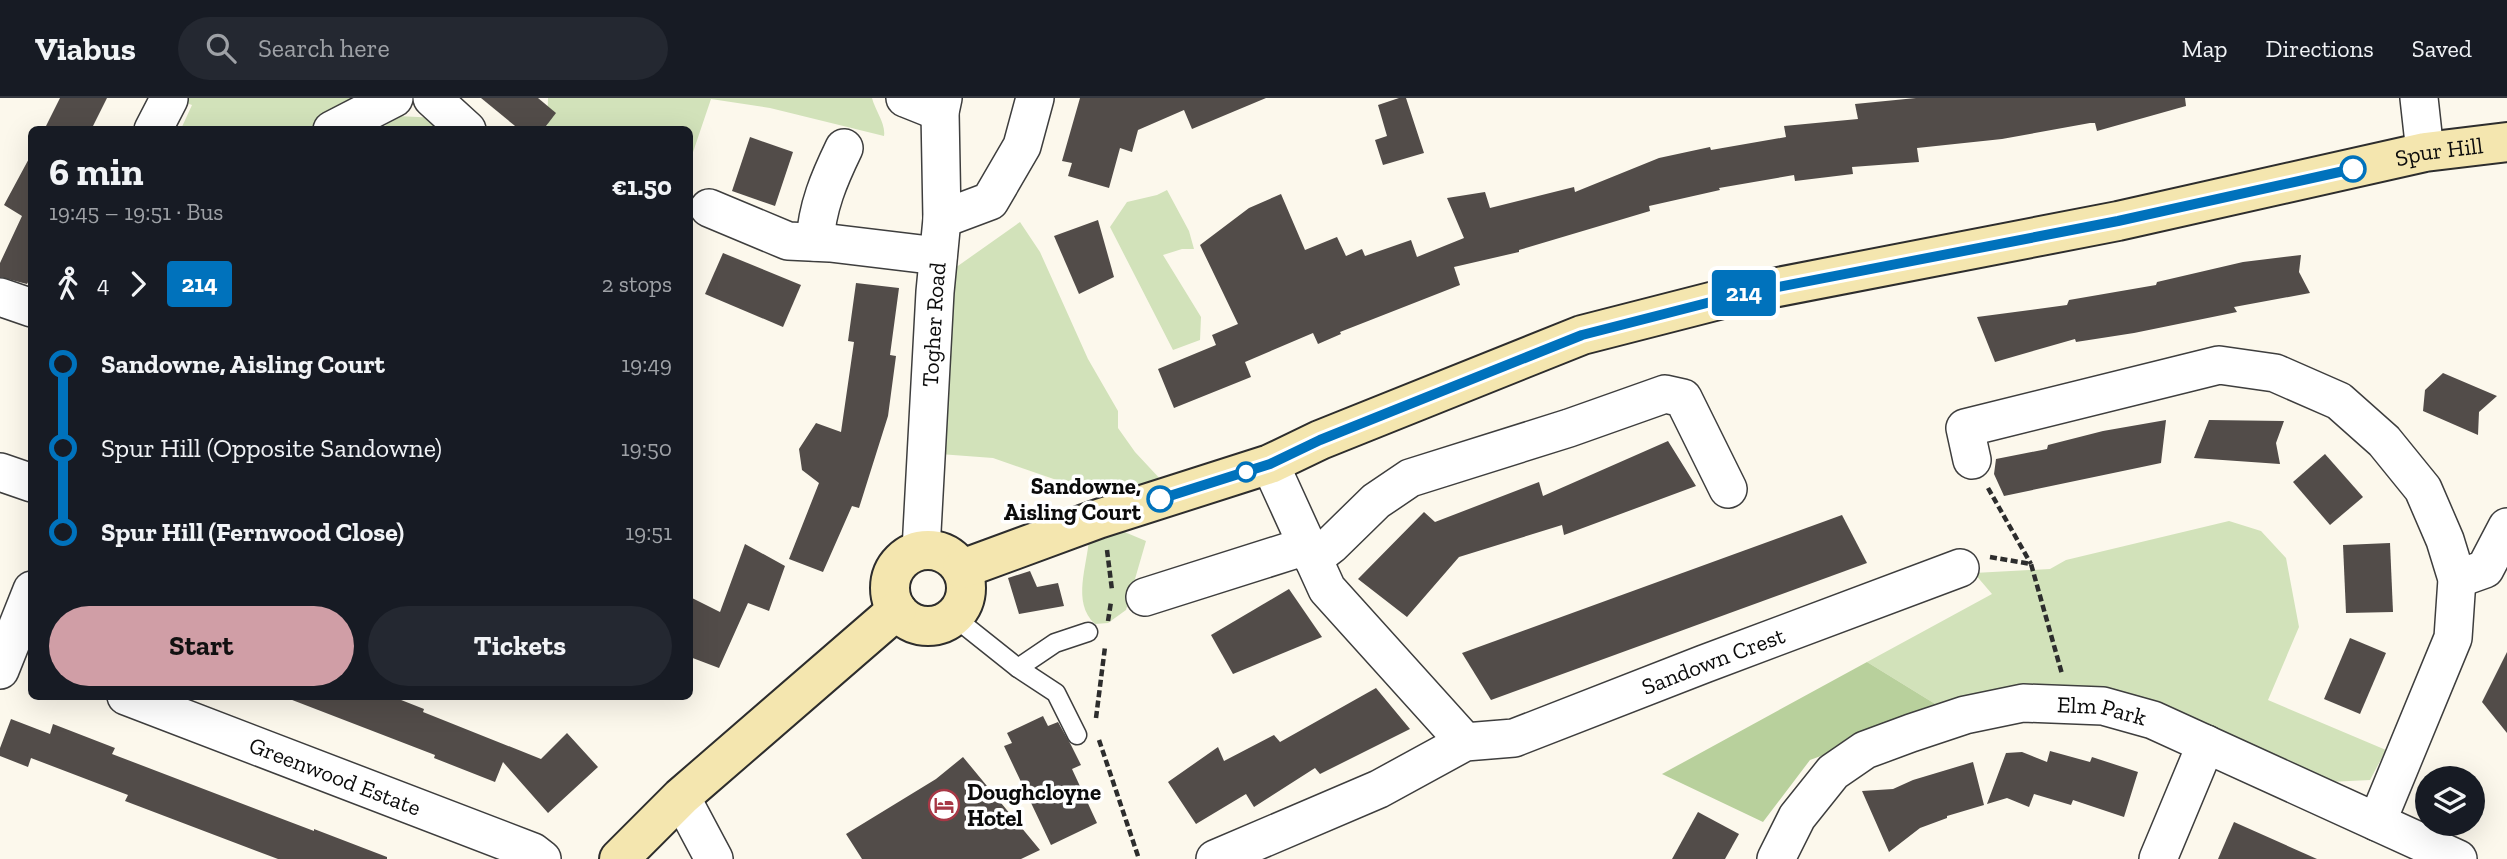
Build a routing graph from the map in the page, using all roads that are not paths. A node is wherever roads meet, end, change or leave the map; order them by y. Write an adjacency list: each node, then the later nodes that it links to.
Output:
1 (394, 98): 9 (street)
2 (432, 98): 10 (street)
3 (905, 98): 7 (street)
4 (1035, 98): 15 (street)
5 (2419, 98): 13 (street)
6 (169, 99): 8 (street)
7 (942, 105): 15 (street, Togher Road)
8 (155, 126)
9 (341, 126)
10 (463, 126)
11 (2507, 142): 13 (street, Spur Hill)
12 (844, 148): 16 (street)
13 (2426, 152): 21 (street, Spur Hill)
14 (709, 208): 16 (street)
15 (942, 219): 17 (street, Togher Road)
16 (815, 242): 17 (street)
17 (938, 256): 26 (street, Togher Road)
18 (0, 297): 19 (street)
19 (28, 308)
20 (1972, 460): 30 (street)
21 (1270, 464): 27 (street); 29 (street, Spur Hill)
22 (0, 472): 23 (street)
23 (28, 482)
24 (1728, 489): 27 (street)
25 (2507, 527): 30 (street)
26 (922, 550): 29 (street); 33 (street)
27 (1309, 552): 31 (street); 40 (street)
28 (1960, 568): 40 (street, Sandown Crest)
29 (962, 569): 34 (street)
30 (2457, 579): 43 (street)
31 (1145, 597)
32 (28, 605): 36 (street)
33 (897, 610): 34 (street); 42 (street)
34 (954, 617): 37 (lane)
35 (1088, 632): 37 (lane)
36 (13, 661)
37 (1018, 668): 39 (lane)
38 (136, 700): 44 (street, Greenwood Estate)
39 (1077, 735)
40 (1465, 742): 47 (street, Sandown Crest)
41 (2206, 744): 43 (street, Elm Park); 48 (street, Elm Park); 49 (street)
42 (681, 797): 45 (street); 46 (street)
43 (2377, 822): 50 (street, Elm Park)
44 (542, 859)
45 (619, 859)
46 (714, 859)
47 (1214, 859)
48 (1776, 859)
49 (2158, 859)
50 (2458, 859)

